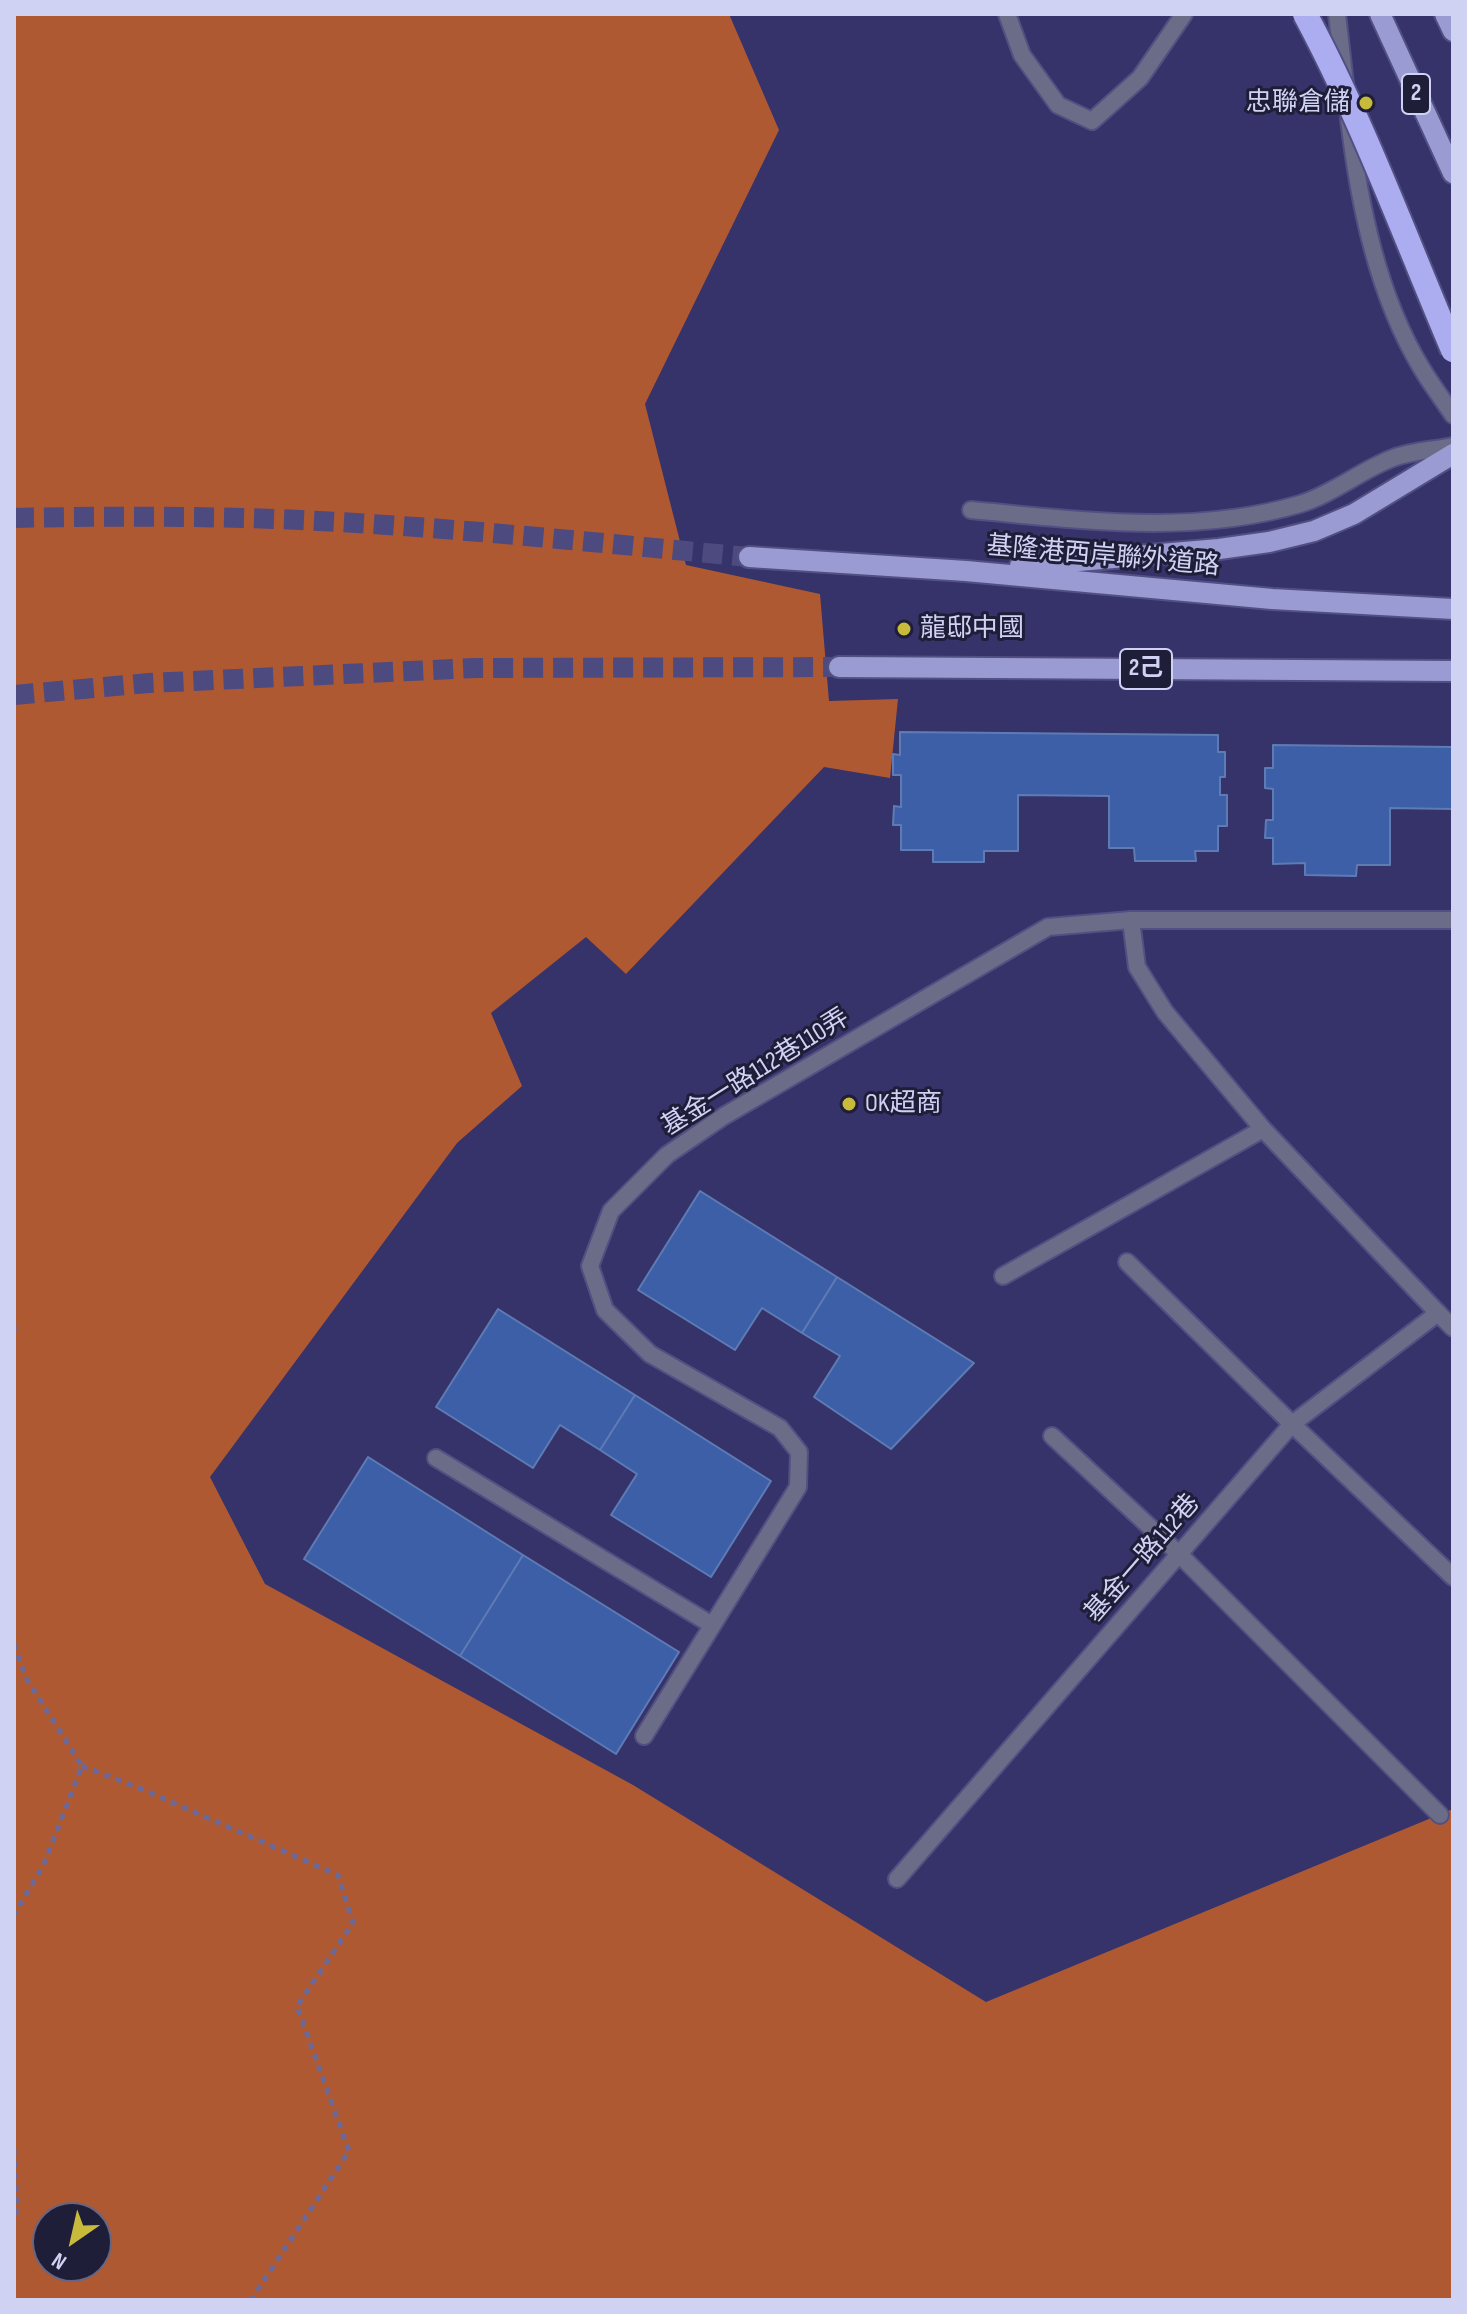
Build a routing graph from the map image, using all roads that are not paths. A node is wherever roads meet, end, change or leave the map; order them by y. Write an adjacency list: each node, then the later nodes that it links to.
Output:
1 (1007, 14): 2 (street)
2 (1184, 14)
3 (1305, 14): 9 (highway, bridge)
4 (1337, 14): 10 (street)
5 (1380, 14): 8 (main road, 2)
6 (1445, 14): 7 (main road)
7 (1453, 31)
8 (1453, 173)
9 (1453, 350)
10 (1453, 415)
11 (1453, 446): 13 (street)
12 (1453, 454): 15 (main road)
13 (971, 510)
14 (749, 557): 15 (main road, 基隆港西岸聯外道路)
15 (966, 571): 16 (main road, 基隆港西岸聯外道路)
16 (1453, 609)
17 (839, 667): 18 (main road, 2己)
18 (1453, 671)
19 (1131, 920): 20 (street, 基金一路112巷110弄); 21 (street); 31 (street, 基金一路112巷110弄)
20 (1453, 920)
21 (1263, 1129): 23 (street); 24 (street)
22 (1127, 1262): 26 (street)
23 (1003, 1276)
24 (1438, 1313): 25 (street); 26 (street, 基金一路112巷)
25 (1453, 1328)
26 (1292, 1424): 29 (street, 基金一路112巷); 30 (street)
27 (1052, 1436): 29 (street)
28 (436, 1458): 31 (street)
29 (1179, 1554): 33 (street); 34 (street, 基金一路112巷)
30 (1453, 1577)
31 (712, 1625): 32 (street, 基金一路112巷110弄)
32 (644, 1736)
33 (1440, 1815)
34 (897, 1879)

